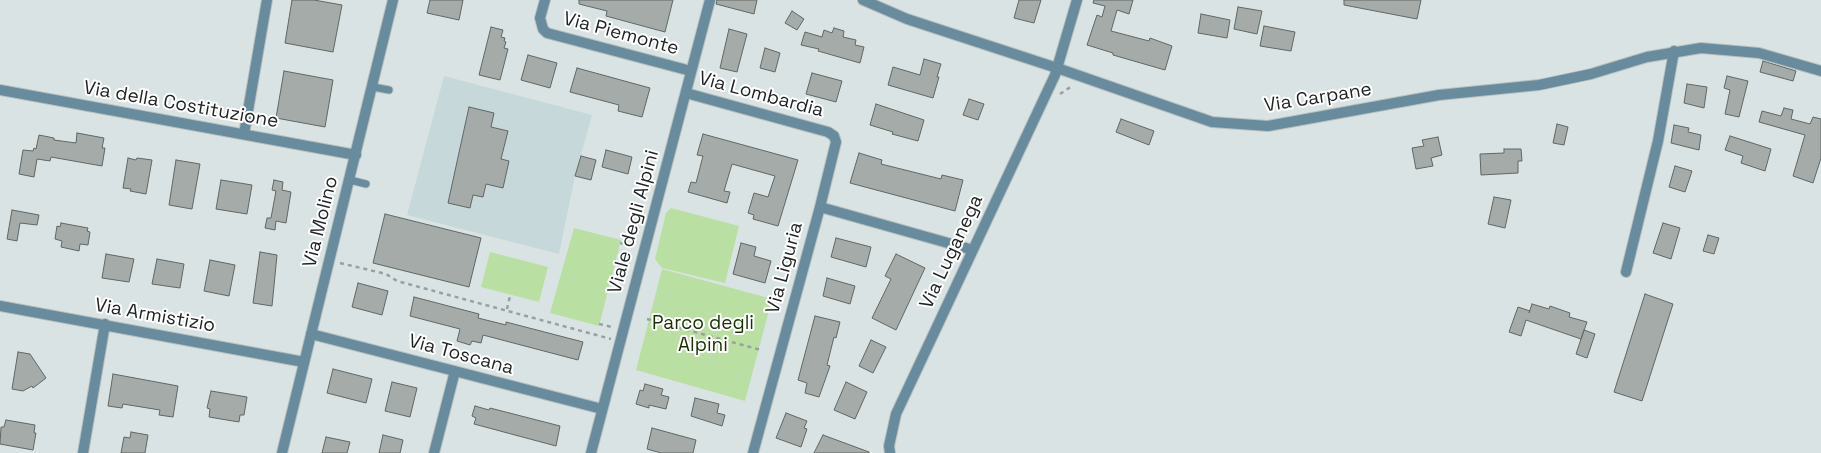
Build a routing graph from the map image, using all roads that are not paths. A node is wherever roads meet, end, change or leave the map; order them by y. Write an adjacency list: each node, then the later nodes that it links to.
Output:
1 (267, 0): 15 (street)
2 (393, 0): 11 (street, Via Molino)
3 (545, 0): 9 (street, Via Piemonte)
4 (710, 0): 9 (street, Viale degli Alpini)
5 (863, 0): 8 (street, Via Carpane)
6 (1077, 0): 8 (street, Via Luganega)
7 (1674, 51): 8 (street, Via Carpane); 10 (street, Via Carpane); 21 (street)
8 (1057, 68): 20 (street, Via Luganega)
9 (691, 71): 14 (street, Viale degli Alpini)
10 (1821, 71)
11 (373, 86): 13 (lane); 16 (street, Via Molino)
12 (0, 90): 15 (street, Via della Costituzione)
13 (388, 90)
14 (686, 92): 19 (street, Via Lombardia); 27 (street, Viale degli Alpini)
15 (244, 134): 16 (street, Via della Costituzione)
16 (356, 155): 17 (street, Via Molino)
17 (350, 180): 18 (lane); 24 (street, Via Molino)
18 (366, 184)
19 (820, 207): 20 (street); 32 (street, Via Liguria)
20 (973, 250): 33 (street, Via Luganega)
21 (1626, 272)
22 (0, 306): 23 (street, Via Armistizio)
23 (105, 324): 25 (street, Via Armistizio); 28 (street)
24 (311, 334): 25 (street, Via Molino); 26 (street, Via Toscana)
25 (304, 362): 29 (street, Via Molino)
26 (456, 371): 27 (street, Via Toscana); 30 (street)
27 (602, 409): 31 (street, Viale degli Alpini)
28 (83, 453)
29 (282, 453)
30 (434, 453)
31 (591, 453)
32 (753, 453)
33 (890, 453)

